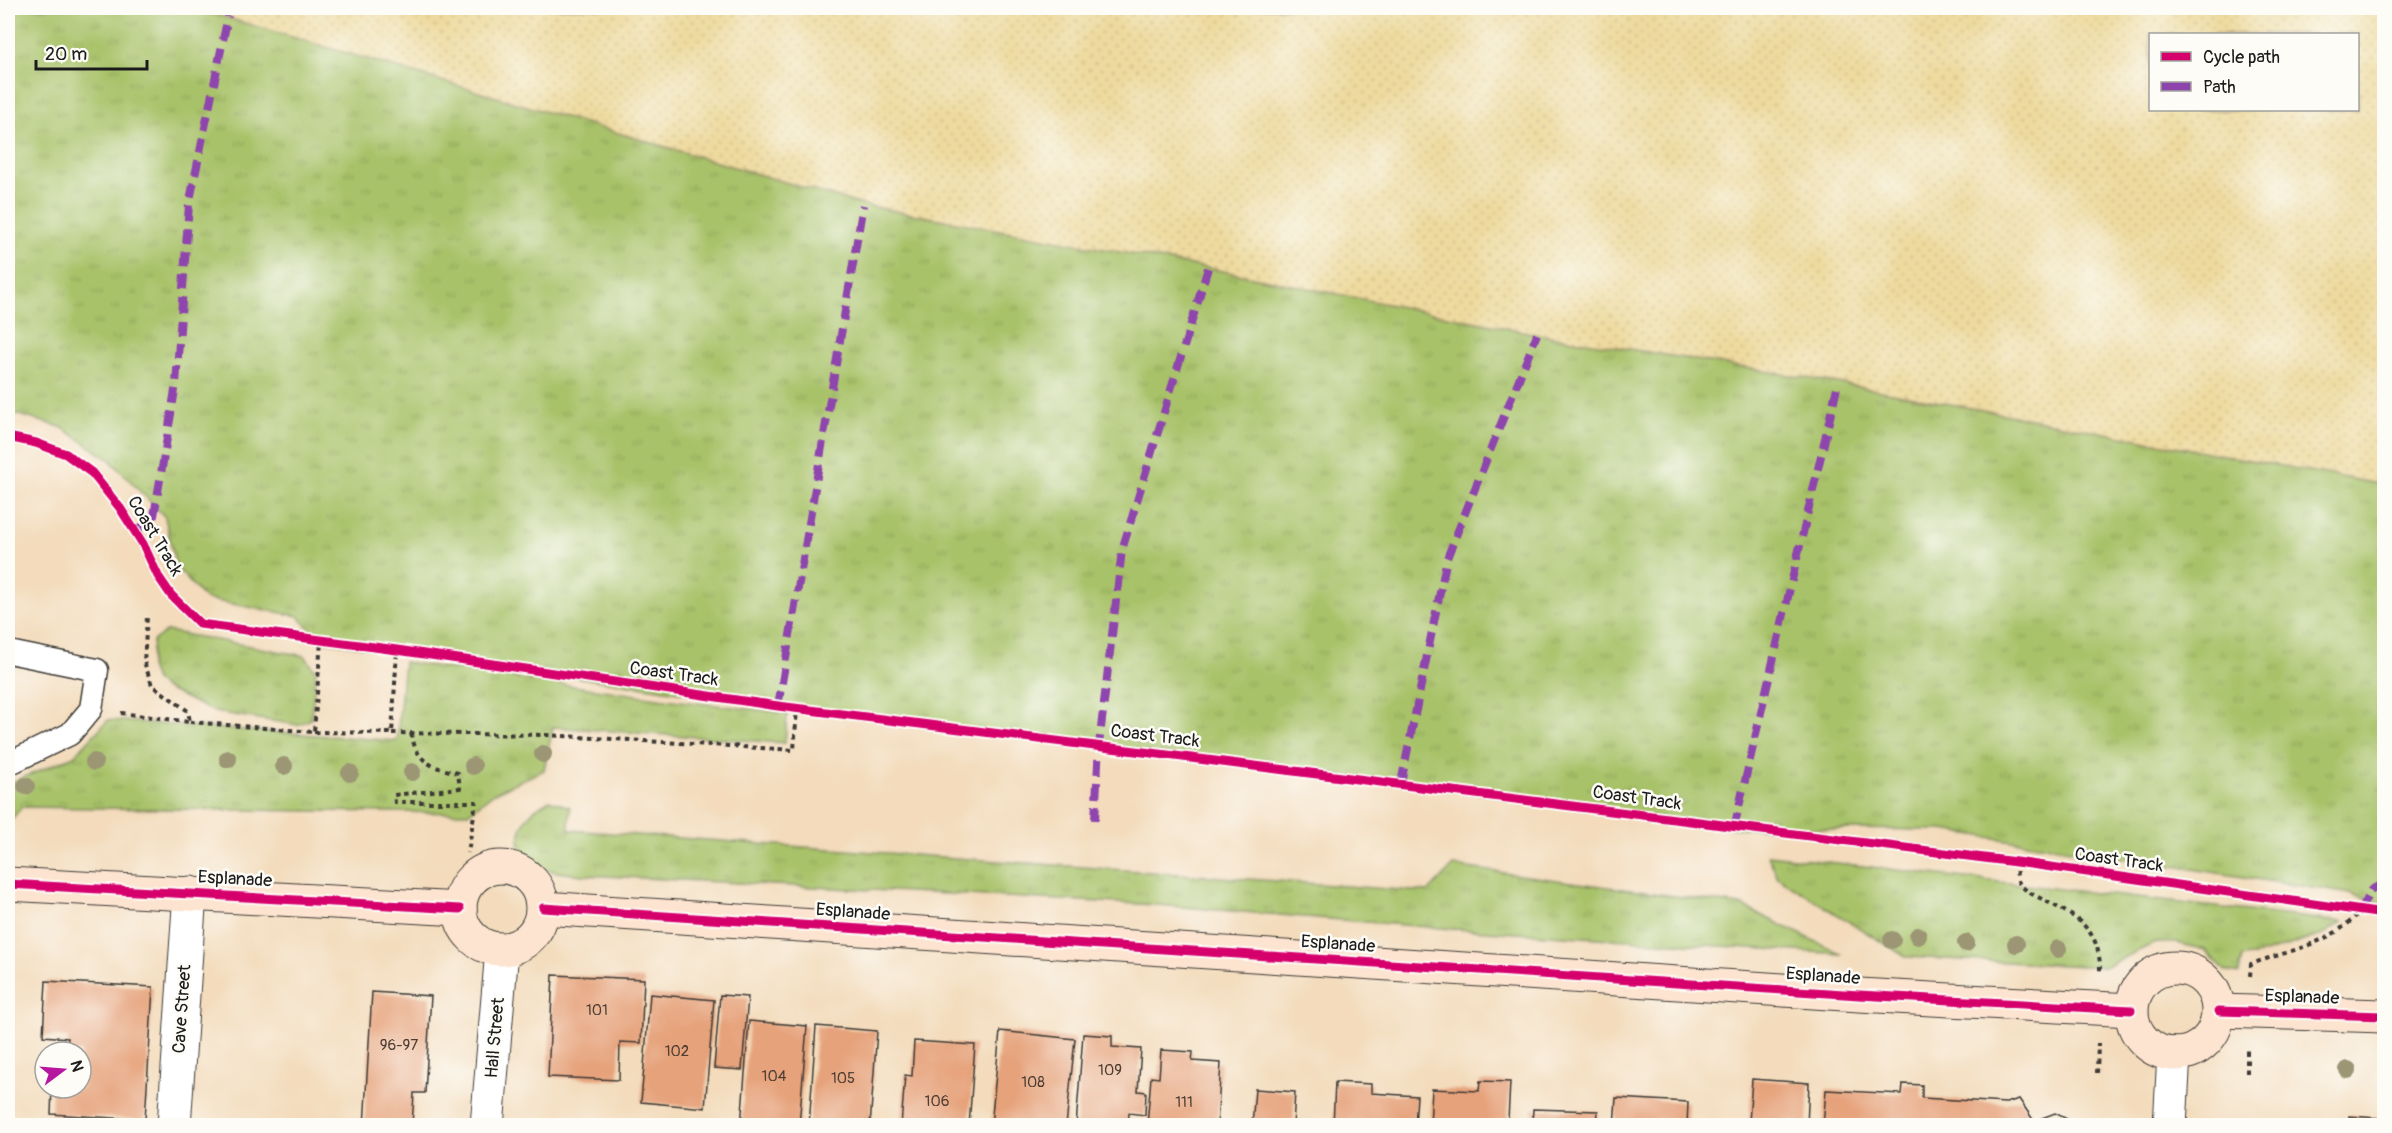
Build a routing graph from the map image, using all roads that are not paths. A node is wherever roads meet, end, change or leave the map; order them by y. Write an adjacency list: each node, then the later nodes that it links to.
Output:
1 (9, 652): 2 (lane)
2 (8, 764)
3 (8, 884): 4 (street, Esplanade)
4 (189, 893): 6 (street, Esplanade); 12 (street, Cave Street)
5 (543, 908): 6 (street); 7 (street); 8 (street, Esplanade)
6 (460, 909): 7 (street)
7 (502, 950): 13 (street, Hall Street)
8 (2131, 1010): 9 (street); 11 (street)
9 (2218, 1011): 10 (street, Esplanade); 11 (street)
10 (2385, 1016)
11 (2174, 1054): 14 (street)
12 (174, 1125)
13 (487, 1125)
14 (2170, 1125)

